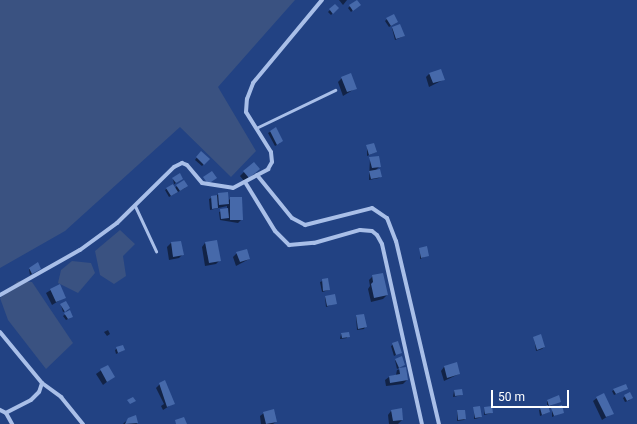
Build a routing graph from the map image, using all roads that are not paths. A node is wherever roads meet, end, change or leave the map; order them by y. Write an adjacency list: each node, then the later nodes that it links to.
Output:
1 (322, 0): 3 (street)
2 (335, 90): 3 (lane)
3 (256, 128): 4 (street)
4 (257, 175): 5 (street); 16 (street)
5 (245, 182): 6 (street); 15 (street)
6 (135, 206): 7 (lane); 8 (street)
7 (156, 251)
8 (0, 296)
9 (0, 332): 10 (street)
10 (42, 384): 12 (street); 14 (street)
11 (0, 410): 12 (street)
12 (6, 413): 13 (street)
13 (12, 424)
14 (83, 424)
15 (422, 424)
16 (439, 424)

